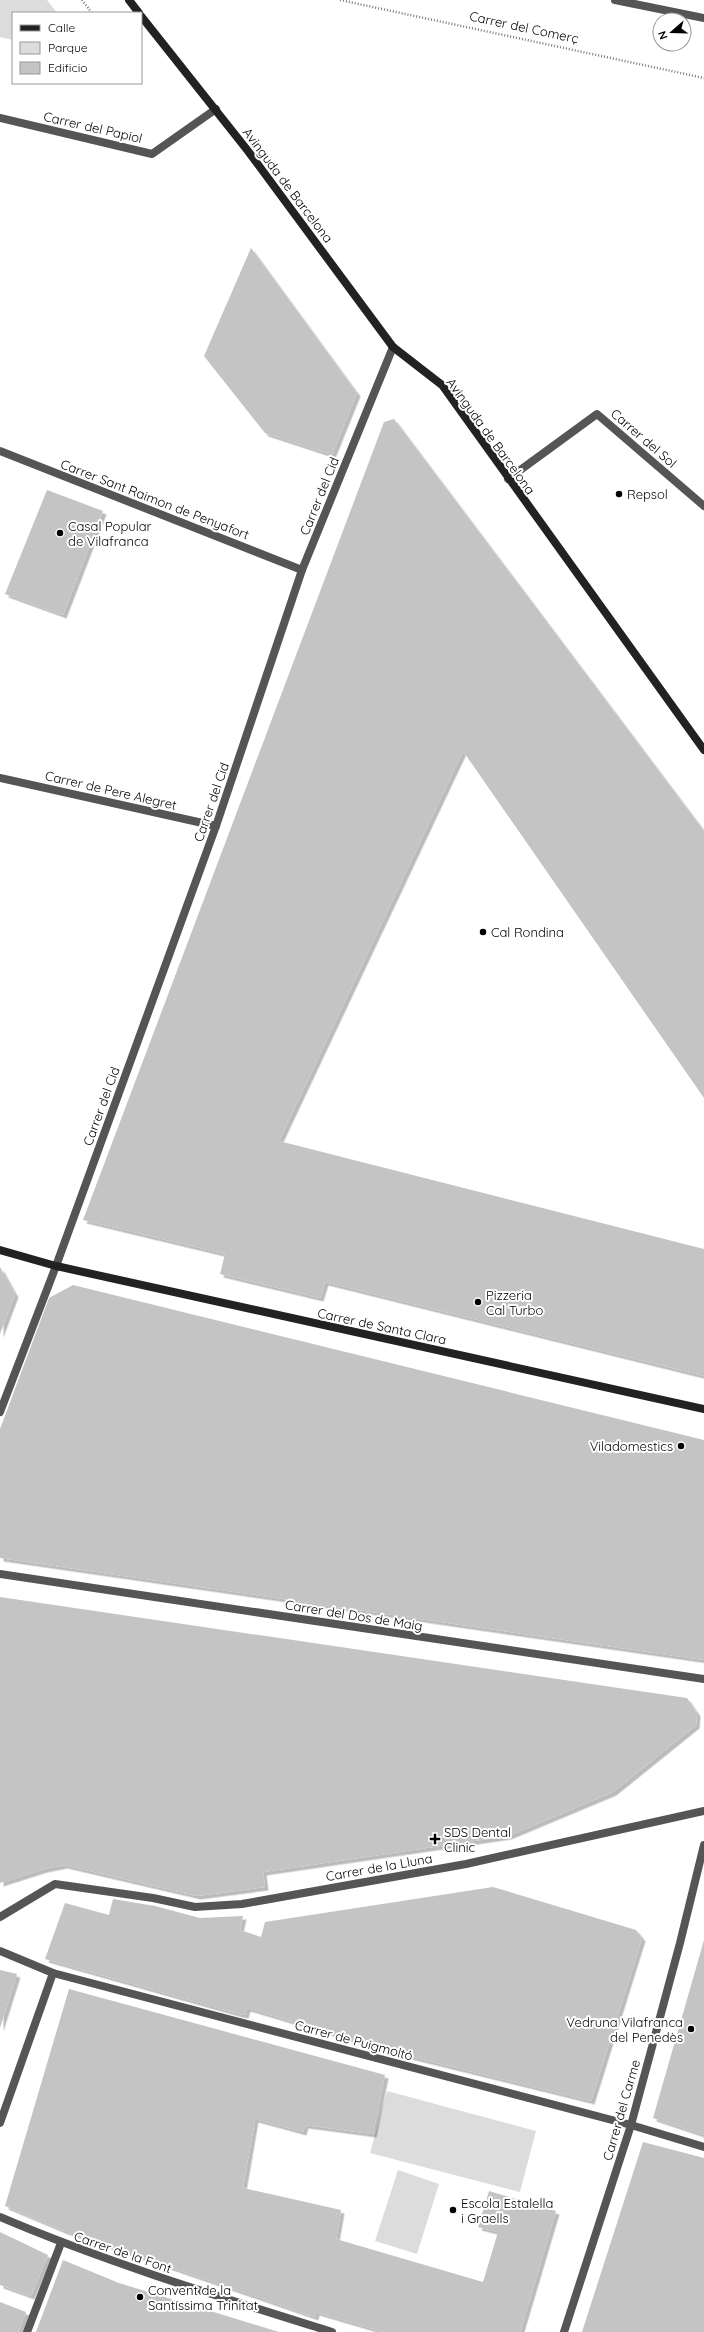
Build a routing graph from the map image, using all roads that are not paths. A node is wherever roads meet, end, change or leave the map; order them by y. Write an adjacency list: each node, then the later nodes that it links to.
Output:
1 (129, 0): 3 (street)
2 (615, 0): 5 (street)
3 (138, 12)
4 (142, 17): 6 (street, Avinguda de Barcelona)
5 (704, 18)
6 (216, 109): 7 (street, Carrer del Papiol); 8 (street, Avinguda de Barcelona)
7 (0, 118)
8 (393, 347): 10 (street, Avinguda de Barcelona); 12 (street, Carrer del Cid)
9 (0, 451): 12 (street, Carrer Sant Raimon de Penyafort)
10 (508, 479): 11 (street, Carrer del Sol); 13 (street, Avinguda de Barcelona)
11 (704, 506)
12 (302, 570): 15 (street, Carrer del Cid)
13 (704, 750)
14 (0, 778): 15 (street, Carrer de Pere Alegret)
15 (216, 826): 17 (street, Carrer del Cid)
16 (0, 1250): 17 (street, Carrer de Santa Clara)
17 (56, 1266): 18 (street, Carrer de Santa Clara); 19 (street, Carrer del Cid)
18 (704, 1409)
19 (0, 1412)
20 (0, 1574): 21 (street, Carrer del Dos de Maig)
21 (704, 1679)
22 (704, 1811): 24 (street, Carrer de la Lluna)
23 (704, 1845): 28 (street, Carrer del Carme)
24 (0, 1917)
25 (0, 1951): 26 (street, Carrer de Puigmoltó)
26 (53, 1973): 27 (street); 28 (street, Carrer de Puigmoltó)
27 (0, 2123)
28 (631, 2125): 29 (street, Carrer de Puigmoltó); 34 (street, Carrer del Carme)
29 (704, 2148)
30 (0, 2217): 31 (street, Carrer de la Font)
31 (61, 2243): 32 (street); 33 (street, Carrer de la Font)
32 (27, 2332)
33 (332, 2332)
34 (564, 2332)

